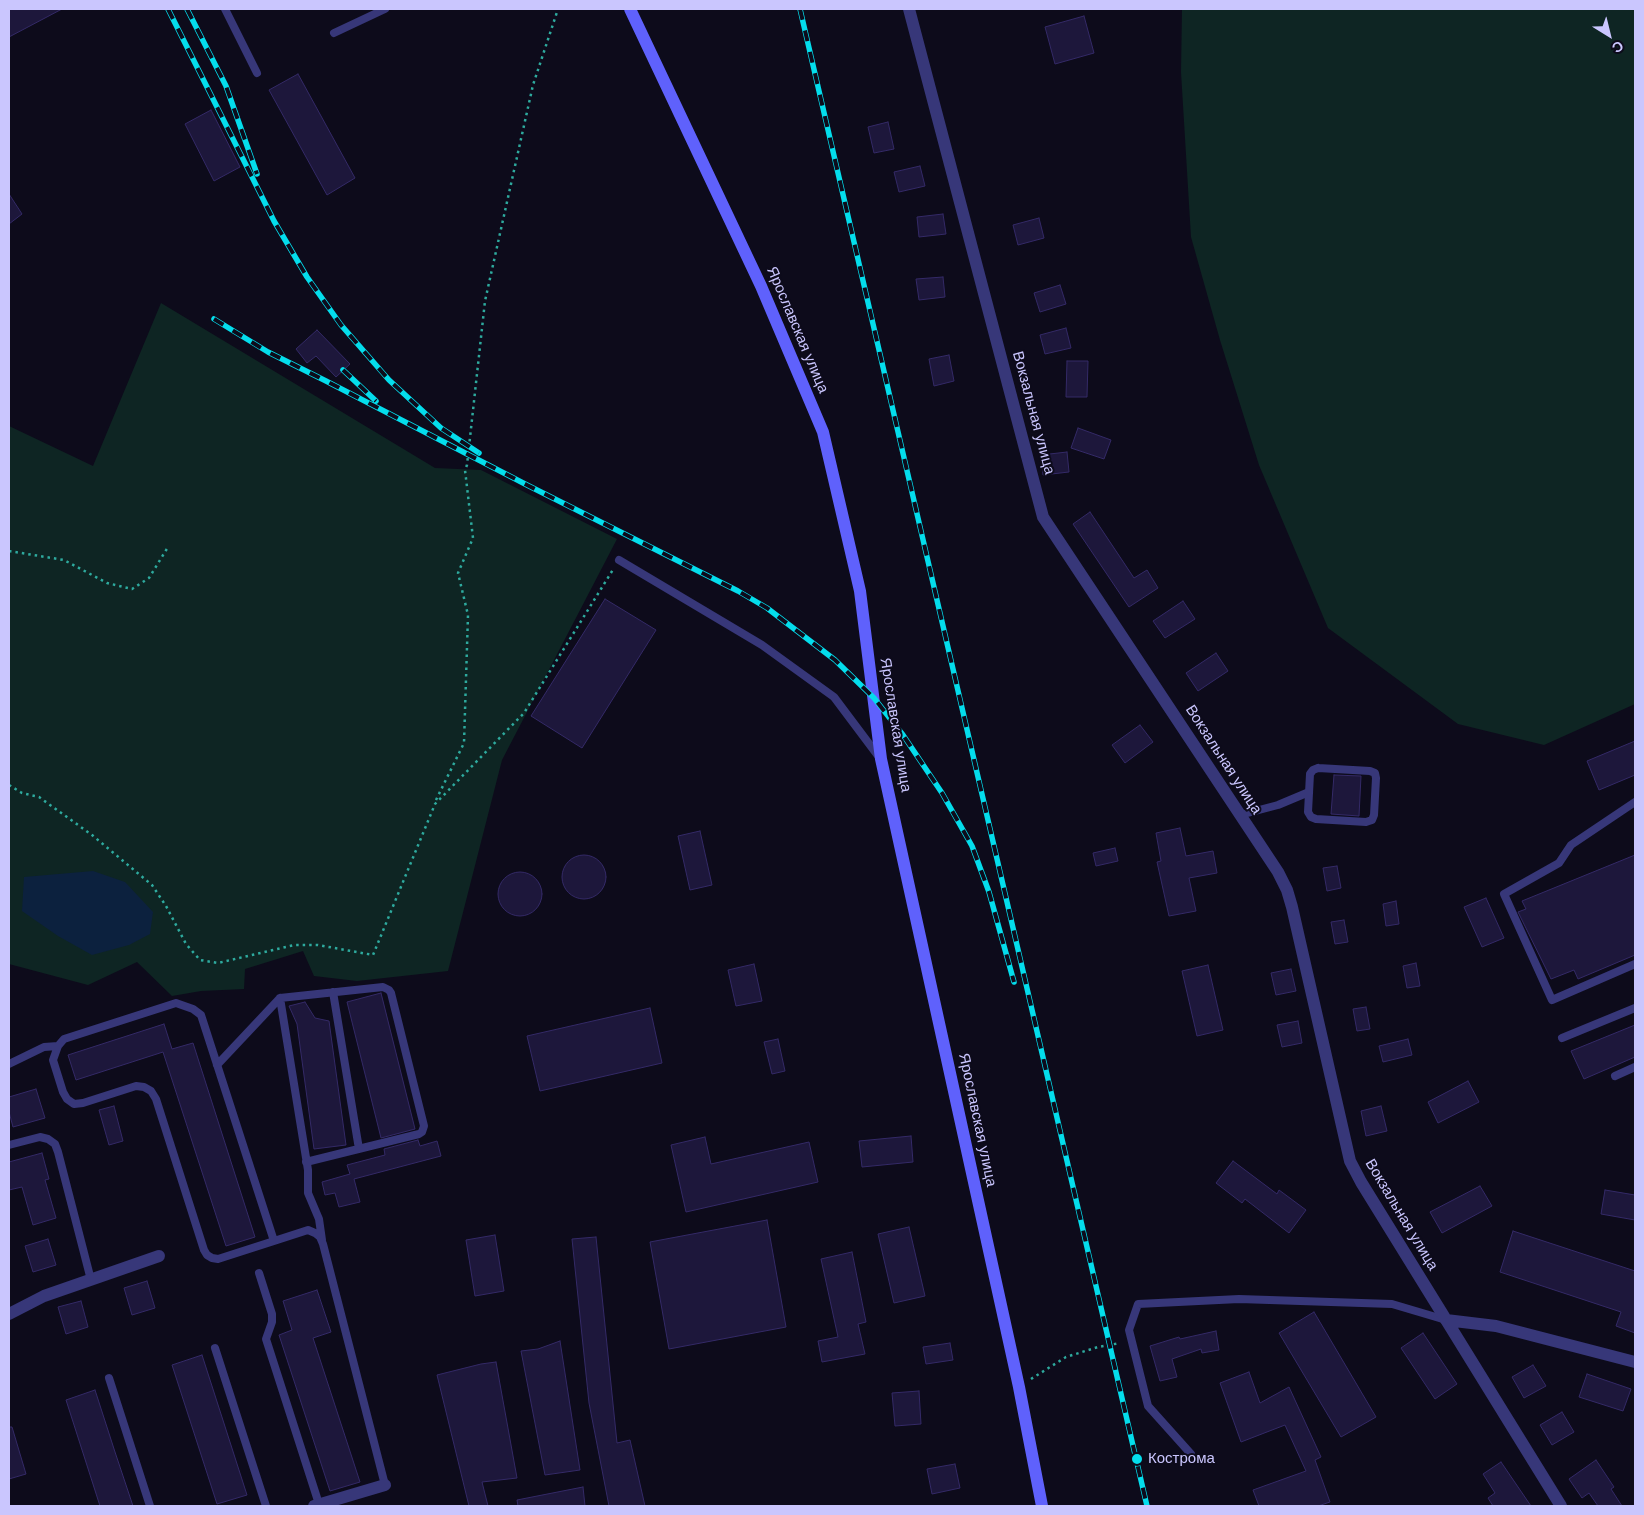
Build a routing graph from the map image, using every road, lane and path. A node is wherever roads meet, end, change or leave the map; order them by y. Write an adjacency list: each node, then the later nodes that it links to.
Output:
1 (225, 9): 7 (lane)
2 (385, 9): 6 (lane)
3 (558, 9): 15 (path)
4 (630, 9): 11 (main road, Ярославская улица)
5 (909, 9): 16 (street, Вокзальная улица)
6 (334, 33)
7 (257, 73)
8 (168, 547): 9 (path)
9 (9, 552)
10 (619, 560): 11 (lane); 15 (path)
11 (881, 759): 41 (main road, Ярославская улица)
12 (9, 785): 15 (path)
13 (1309, 792): 13 (lane); 16 (lane)
14 (1635, 802): 17 (lane)
15 (435, 804)
16 (1240, 815): 36 (street, Вокзальная улица)
17 (1635, 964)
18 (334, 992): 19 (lane); 28 (lane); 28 (lane)
19 (280, 998): 24 (lane); 29 (lane)
20 (1635, 1008): 21 (lane)
21 (1562, 1038)
22 (58, 1046): 23 (lane); 24 (lane); 30 (lane)
23 (9, 1064)
24 (217, 1065): 30 (lane)
25 (1635, 1067): 26 (lane)
26 (1615, 1076)
27 (9, 1145): 34 (lane)
28 (358, 1149): 29 (lane)
29 (306, 1162): 31 (lane)
30 (274, 1242): 31 (lane)
31 (323, 1244): 43 (lane)
32 (159, 1256): 34 (street)
33 (259, 1273): 44 (lane)
34 (91, 1280): 35 (street)
35 (9, 1314)
36 (1446, 1320): 39 (street); 42 (lane); 48 (street, Вокзальная улица)
37 (1121, 1335): 41 (path)
38 (215, 1348): 46 (lane)
39 (1635, 1362)
40 (109, 1378): 45 (lane)
41 (1020, 1387): 47 (main road, Ярославская улица)
42 (1191, 1454)
43 (385, 1485): 44 (street)
44 (316, 1505)
45 (150, 1506)
46 (266, 1506)
47 (1042, 1506)
48 (1561, 1506)

